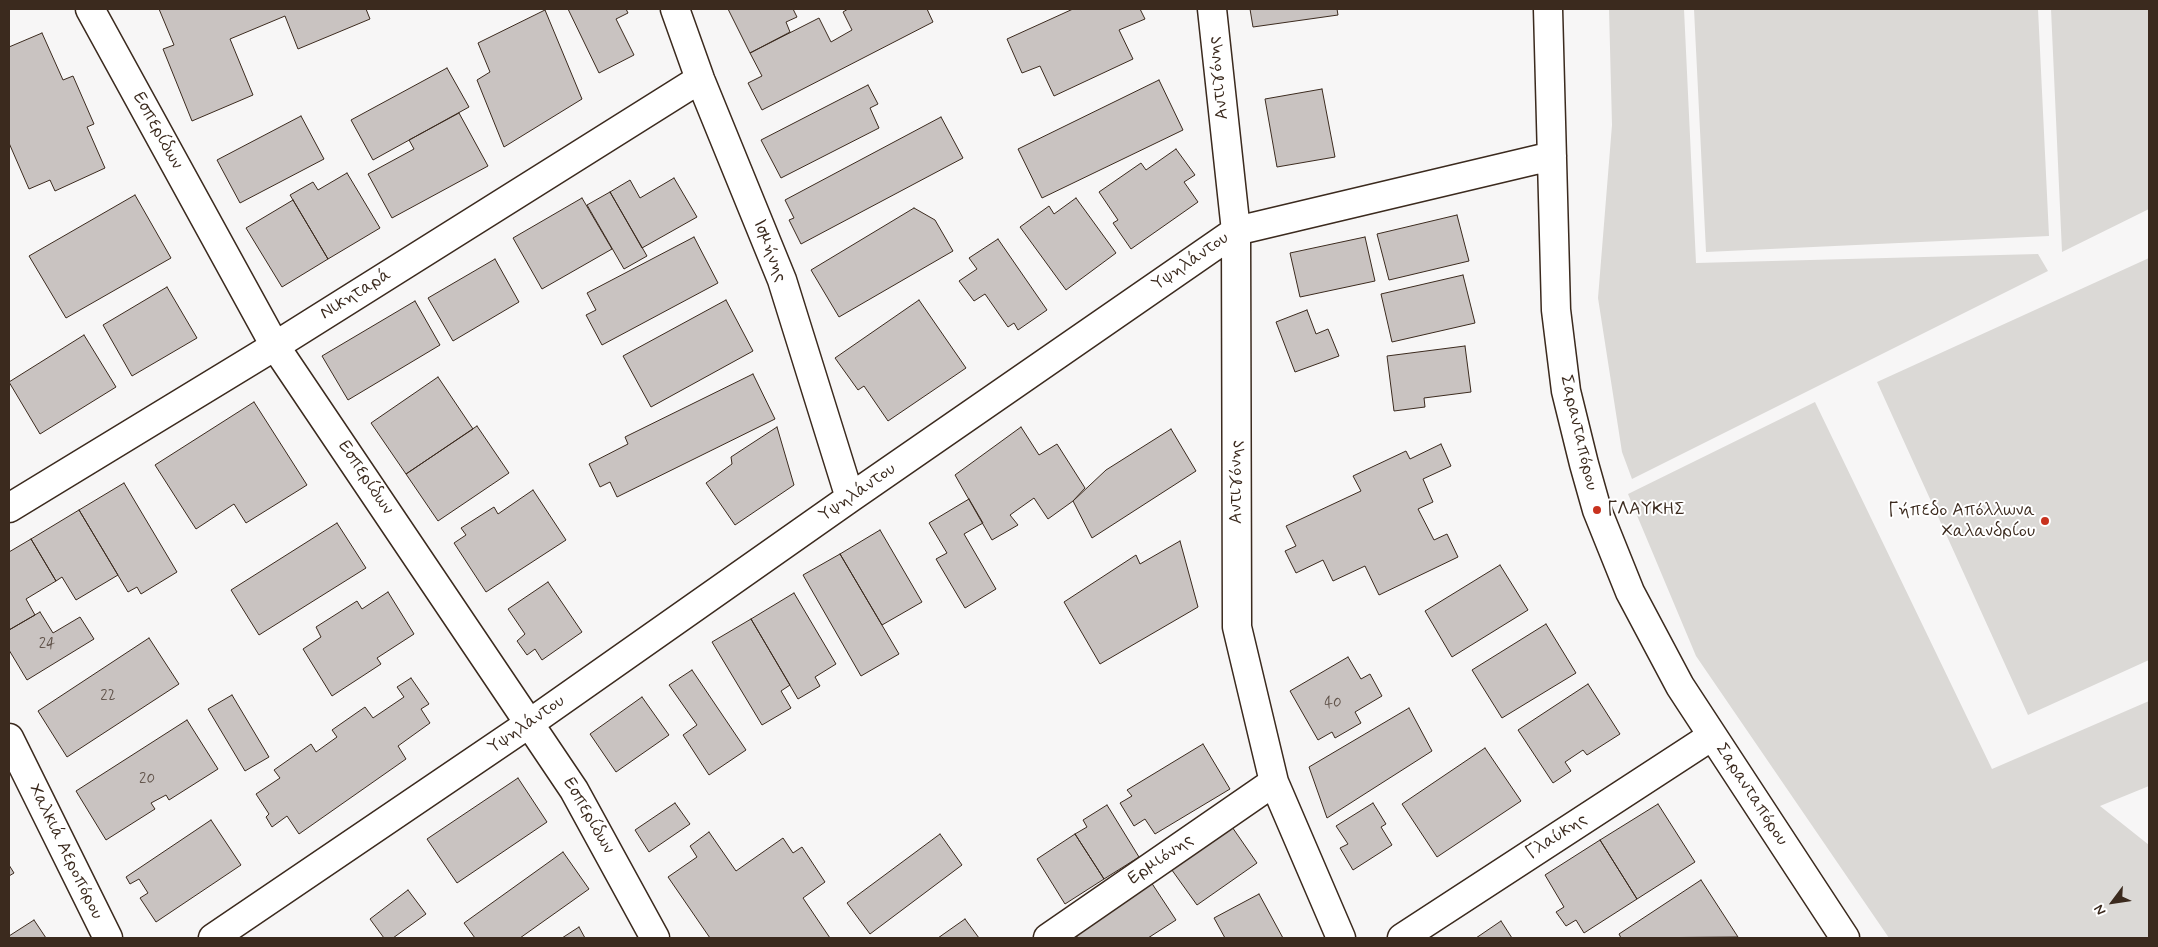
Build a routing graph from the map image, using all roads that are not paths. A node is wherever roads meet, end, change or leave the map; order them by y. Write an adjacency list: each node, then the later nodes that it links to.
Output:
1 (90, 9): 8 (street, Εσπερίδων)
2 (675, 9): 5 (street, Ισμήνης)
3 (1212, 9): 7 (street, Αντιγόνης)
4 (1548, 9): 6 (street, Σαρανταπόρου)
5 (700, 79): 8 (street, Νικηταρά); 9 (street, Ισμήνης)
6 (1552, 156): 7 (street, Υψηλάντου); 12 (street, Σαρανταπόρου)
7 (1236, 231): 9 (street, Υψηλάντου); 14 (street, Αντιγόνης)
8 (275, 346): 10 (street, Νικηταρά); 11 (street, Εσπερίδων)
9 (850, 498): 11 (street, Υψηλάντου)
10 (9, 508)
11 (530, 723): 16 (street, Υψηλάντου); 17 (street, Εσπερίδων)
12 (1712, 736): 20 (street, Γλαύκης); 21 (street, Σαρανταπόρου)
13 (9, 738): 15 (street, Χαλκιά Αεροπόρου)
14 (1274, 782): 18 (street, Ερμιόνης); 19 (street, Αντιγόνης)
15 (108, 938)
16 (213, 938)
17 (655, 938)
18 (1048, 938)
19 (1342, 938)
20 (1402, 938)
21 (1846, 938)

